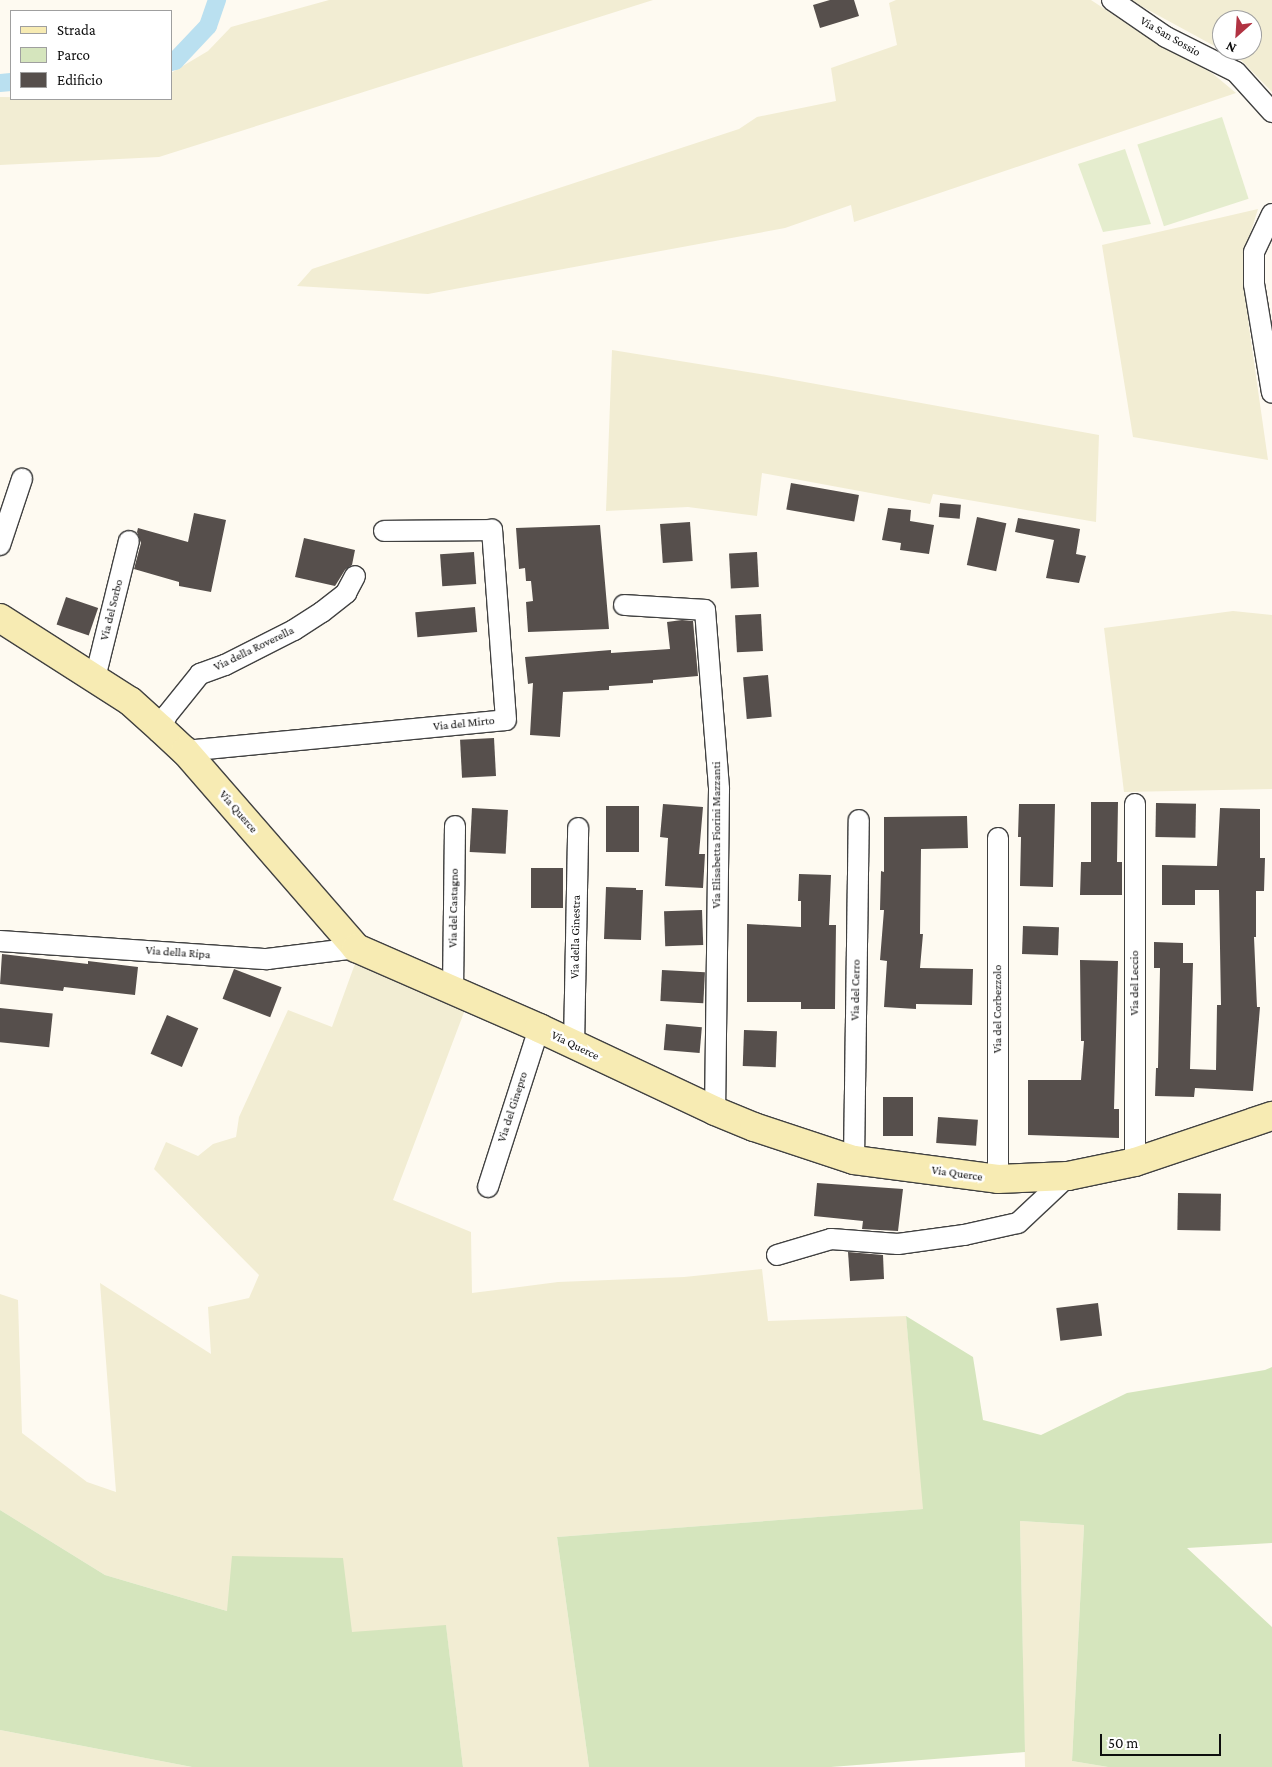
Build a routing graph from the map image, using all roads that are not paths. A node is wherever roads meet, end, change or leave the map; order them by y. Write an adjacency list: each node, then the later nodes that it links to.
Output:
1 (1112, 0): 2 (street, Via San Sossio)
2 (1272, 112)
3 (1272, 214): 4 (street)
4 (1272, 394)
5 (22, 479): 8 (street)
6 (384, 531): 15 (street, Via del Mirto)
7 (129, 541): 13 (street, Via del Sorbo)
8 (0, 545)
9 (111, 568): 13 (street)
10 (355, 576): 14 (street, Via della Roverella)
11 (624, 605): 26 (street, Via Elisabetta Fiorini Mazzanti)
12 (0, 618): 13 (street, Via Querce)
13 (91, 675): 14 (street, Via Querce)
14 (162, 729): 15 (street, Via Querce)
15 (185, 751): 22 (street, Via Querce)
16 (1135, 804): 29 (street, Via del Leccio)
17 (859, 820): 28 (street, Via del Cerro)
18 (455, 826): 23 (street, Via del Castagno)
19 (578, 828): 25 (street, Via della Ginestra)
20 (998, 838): 31 (street, Via del Corbezzolo)
21 (0, 941): 22 (street, Via della Ripa)
22 (356, 948): 23 (street, Via Querce)
23 (453, 990): 24 (street, Via Querce)
24 (539, 1028): 25 (street, Via Querce); 32 (street, Via del Ginepro)
25 (574, 1046): 26 (street, Via Querce)
26 (715, 1111): 28 (street, Via Querce)
27 (1272, 1116): 29 (street, Via Querce)
28 (854, 1160): 31 (street, Via Querce)
29 (1135, 1162): 30 (street, Via Querce)
30 (1068, 1176): 31 (street, Via Querce); 33 (street)
31 (998, 1180)
32 (488, 1187)
33 (777, 1255)

